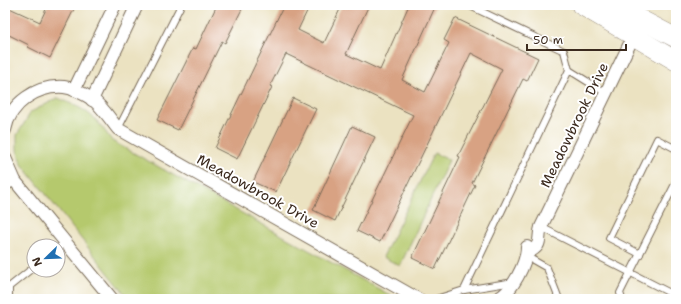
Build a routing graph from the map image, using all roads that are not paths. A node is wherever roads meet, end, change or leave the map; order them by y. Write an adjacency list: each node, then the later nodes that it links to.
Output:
1 (115, 5): 11 (street)
2 (137, 5): 13 (street)
3 (181, 5): 14 (lane)
4 (468, 5): 10 (lane)
5 (581, 5): 7 (main road)
6 (613, 5): 8 (main road)
7 (634, 35): 9 (main road); 12 (street, Meadowbrook Drive)
8 (676, 38)
9 (676, 61)
10 (568, 70): 12 (lane); 29 (lane)
11 (74, 90): 13 (street, Meadowbrook Drive); 15 (street, Meadowbrook Drive)
12 (606, 93): 21 (street, Meadowbrook Drive)
13 (92, 100): 14 (street, Meadowbrook Drive)
14 (118, 129): 33 (street, Meadowbrook Drive)
15 (5, 130)
16 (676, 148): 24 (lane)
17 (5, 158): 18 (street)
18 (15, 181): 20 (lane); 22 (street)
19 (676, 182): 24 (lane)
20 (5, 189)
21 (540, 229): 25 (street, Meadowbrook Drive); 27 (lane)
22 (56, 238)
23 (66, 250): 32 (street)
24 (640, 254): 27 (lane)
25 (526, 255): 28 (street, Meadowbrook Drive); 36 (lane)
26 (26, 273): 31 (lane)
27 (630, 273): 30 (lane); 37 (lane)
28 (515, 282): 29 (lane); 35 (street, Meadowbrook Drive)
29 (464, 290): 34 (lane)
30 (676, 296)
31 (9, 299)
32 (112, 299)
33 (418, 299)
34 (436, 299)
35 (497, 299)
36 (559, 299)
37 (622, 299)

